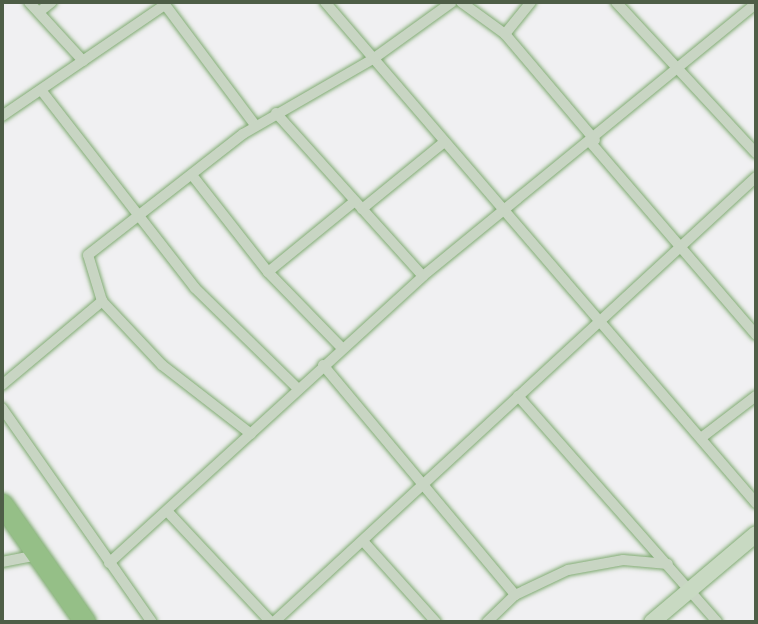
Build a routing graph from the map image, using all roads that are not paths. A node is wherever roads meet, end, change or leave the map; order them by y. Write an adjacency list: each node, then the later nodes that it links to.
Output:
1 (29, 2): 10 (street)
2 (52, 2): 10 (street)
3 (325, 2): 12 (street)
4 (452, 2): 12 (street)
5 (461, 2): 11 (street)
6 (531, 2): 11 (street)
7 (616, 2): 14 (street)
8 (164, 3): 13 (street); 18 (street)
9 (754, 3): 14 (street)
10 (39, 12): 13 (street)
11 (505, 34): 19 (street)
12 (373, 59): 16 (street); 20 (street)
13 (83, 61): 15 (street)
14 (680, 67): 19 (street); 21 (street)
15 (41, 90): 17 (street); 26 (street)
16 (276, 113): 18 (street); 24 (street)
17 (2, 116)
18 (255, 125): 22 (street)
19 (593, 141): 25 (street); 27 (street)
20 (443, 142): 24 (street); 25 (street)
21 (756, 153)
22 (192, 175): 26 (street); 28 (street)
23 (756, 177): 27 (street)
24 (359, 205): 28 (street); 29 (street)
25 (503, 210): 29 (street); 31 (street)
26 (138, 215): 30 (street); 36 (street)
27 (680, 246): 31 (street); 32 (street)
28 (268, 272): 33 (street)
29 (423, 276): 33 (street)
30 (102, 301): 35 (street); 40 (street)
31 (600, 320): 37 (street); 41 (street)
32 (756, 335)
33 (342, 348): 34 (street)
34 (323, 365): 36 (street); 42 (street)
35 (2, 385)
36 (297, 388): 40 (street)
37 (518, 396): 42 (street); 51 (street)
38 (756, 396): 41 (street)
39 (2, 408): 50 (street)
40 (251, 434): 45 (street)
41 (701, 438): 43 (street)
42 (426, 481): 47 (street); 53 (street)
43 (756, 503)
44 (2, 504): 48 (highway)
45 (167, 511): 50 (street); 56 (street)
46 (756, 534): 52 (main road)
47 (363, 541): 56 (street); 57 (street)
48 (39, 555): 49 (street); 54 (highway)
49 (2, 562)
50 (109, 563): 55 (street)
51 (668, 564): 52 (street); 53 (street)
52 (690, 590): 59 (main road); 60 (street)
53 (515, 596): 58 (street)
54 (85, 622)
55 (152, 622)
56 (272, 622)
57 (436, 622)
58 (487, 622)
59 (652, 622)
60 (717, 622)

